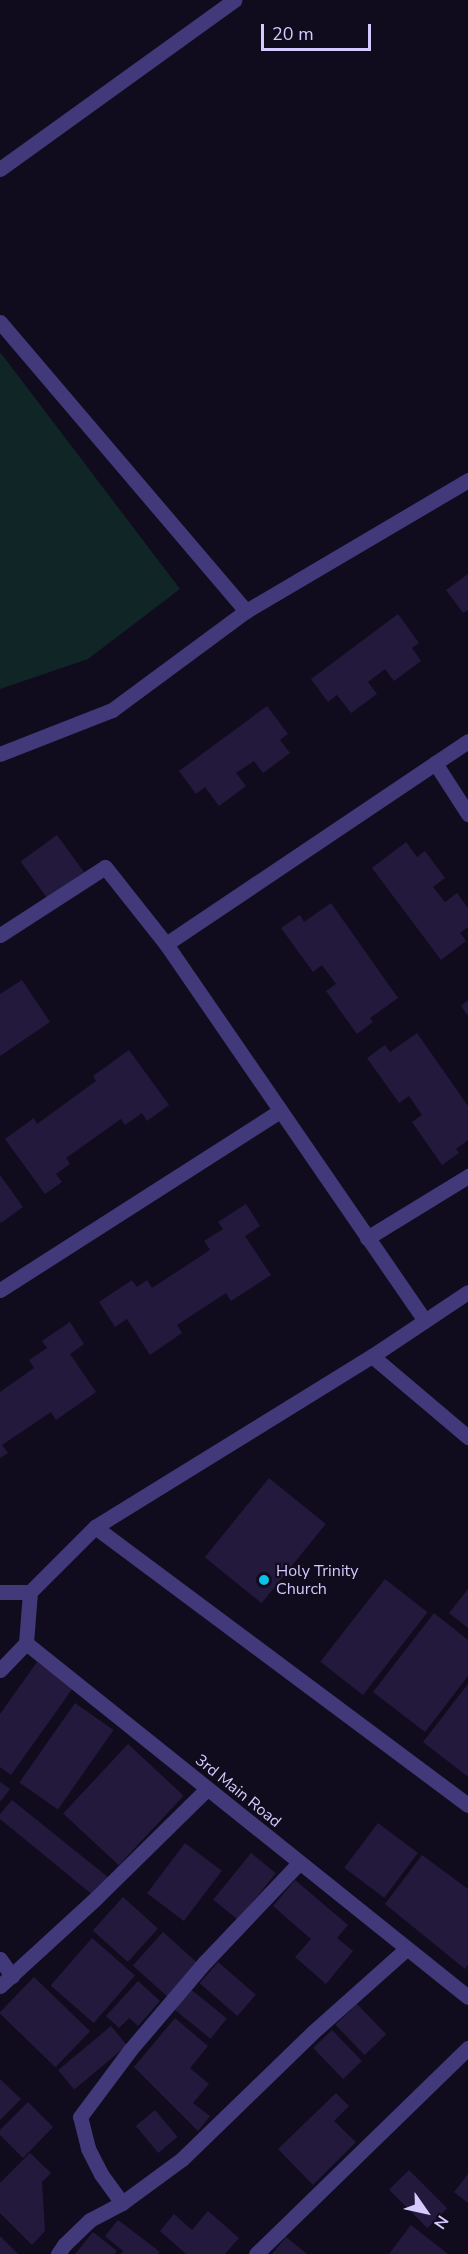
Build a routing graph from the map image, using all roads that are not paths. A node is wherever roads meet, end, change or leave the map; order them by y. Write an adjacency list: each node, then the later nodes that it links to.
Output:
1 (234, 0): 2 (street)
2 (0, 169)
3 (0, 322): 5 (street)
4 (468, 480): 5 (street)
5 (246, 611): 7 (street)
6 (468, 741): 8 (street)
7 (0, 754)
8 (435, 763): 9 (street); 11 (street)
9 (468, 814)
10 (0, 935): 11 (street)
11 (166, 944): 12 (street)
12 (280, 1111): 14 (street); 15 (street)
13 (468, 1176): 14 (street)
14 (367, 1238): 17 (street)
15 (0, 1290)
16 (468, 1292): 17 (street)
17 (424, 1322): 18 (street)
18 (372, 1356): 19 (street); 20 (street)
19 (468, 1437)
20 (95, 1527): 22 (street); 26 (street)
21 (0, 1592): 22 (street)
22 (30, 1592): 23 (street)
23 (26, 1643): 24 (street); 25 (street, 3rd Main Road)
24 (0, 1670)
25 (207, 1789): 27 (street, 3rd Main Road); 30 (street)
26 (468, 1805)
27 (299, 1863): 28 (street, 3rd Main Road); 33 (street)
28 (406, 1949): 31 (street, 3rd Main Road); 33 (street)
29 (0, 1959): 30 (street)
30 (6, 1981)
31 (468, 1997)
32 (468, 2048): 35 (street)
33 (122, 2203): 34 (street)
34 (58, 2254)
35 (256, 2254)

